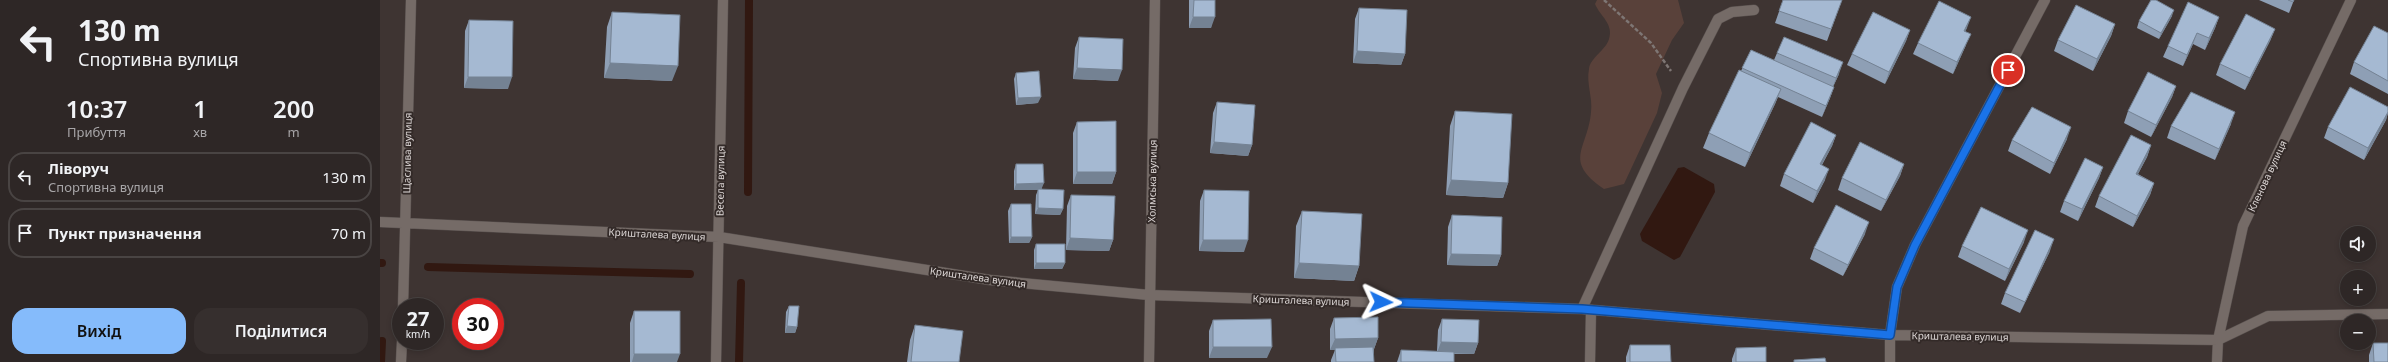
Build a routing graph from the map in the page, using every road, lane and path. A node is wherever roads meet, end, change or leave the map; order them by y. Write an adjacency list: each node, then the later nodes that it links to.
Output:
1 (411, 0): 10 (street, Щаслива вулиця)
2 (723, 0): 11 (street, Весела вулиця)
3 (1155, 0): 12 (street, Холмська вулиця)
4 (1604, 0): 8 (path)
5 (2045, 0): 16 (street)
6 (2351, 0): 17 (street, Кленова вулиця)
7 (1754, 10): 8 (street)
8 (1683, 88): 14 (street)
9 (380, 222): 10 (street, Кришталева вулиця)
10 (405, 223): 11 (street, Кришталева вулиця); 13 (street, Щаслива вулиця)
11 (719, 237): 12 (street, Кришталева вулиця); 20 (street, Весела вулиця)
12 (1149, 295): 14 (street, Кришталева вулиця); 21 (street, Холмська вулиця)
13 (403, 298)
14 (1587, 309): 16 (street, Кришталева вулиця); 22 (street)
15 (2388, 314): 17 (street, Кришталева вулиця)
16 (1890, 335): 17 (street, Кришталева вулиця); 23 (street)
17 (2218, 340): 24 (street, Кленова вулиця)
18 (402, 350): 19 (street)
19 (401, 362)
20 (716, 362)
21 (1149, 362)
22 (1590, 362)
23 (1890, 362)
24 (2217, 362)

